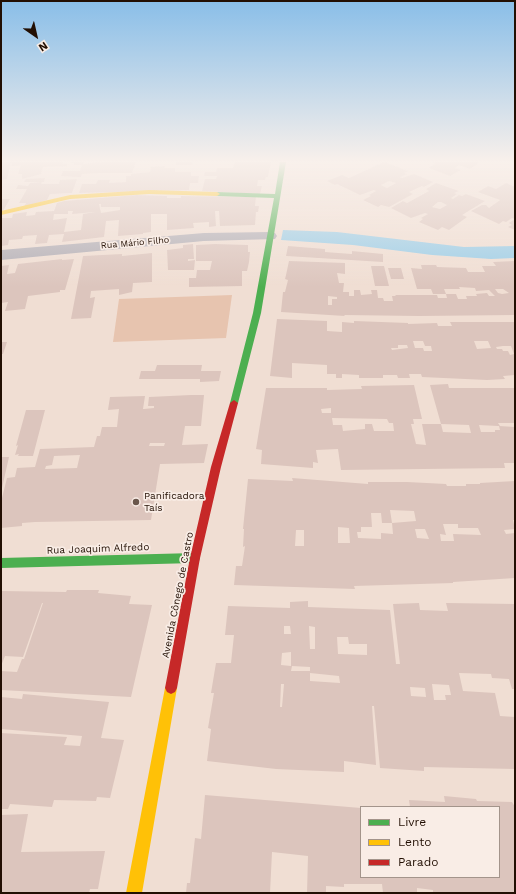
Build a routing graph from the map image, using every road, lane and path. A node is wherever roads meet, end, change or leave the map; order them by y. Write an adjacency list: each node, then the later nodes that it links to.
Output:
1 (41, 204): 3 (main road)
2 (276, 204): 4 (main road, Avenida Cônego de Castro)
3 (1, 213)
4 (270, 236): 5 (street, Rua Mário Filho); 6 (main road, Avenida Cônego de Castro)
5 (1, 255)
6 (195, 558): 7 (main road, Rua Joaquim Alfredo); 8 (main road, Avenida Cônego de Castro)
7 (1, 563)
8 (134, 893)

